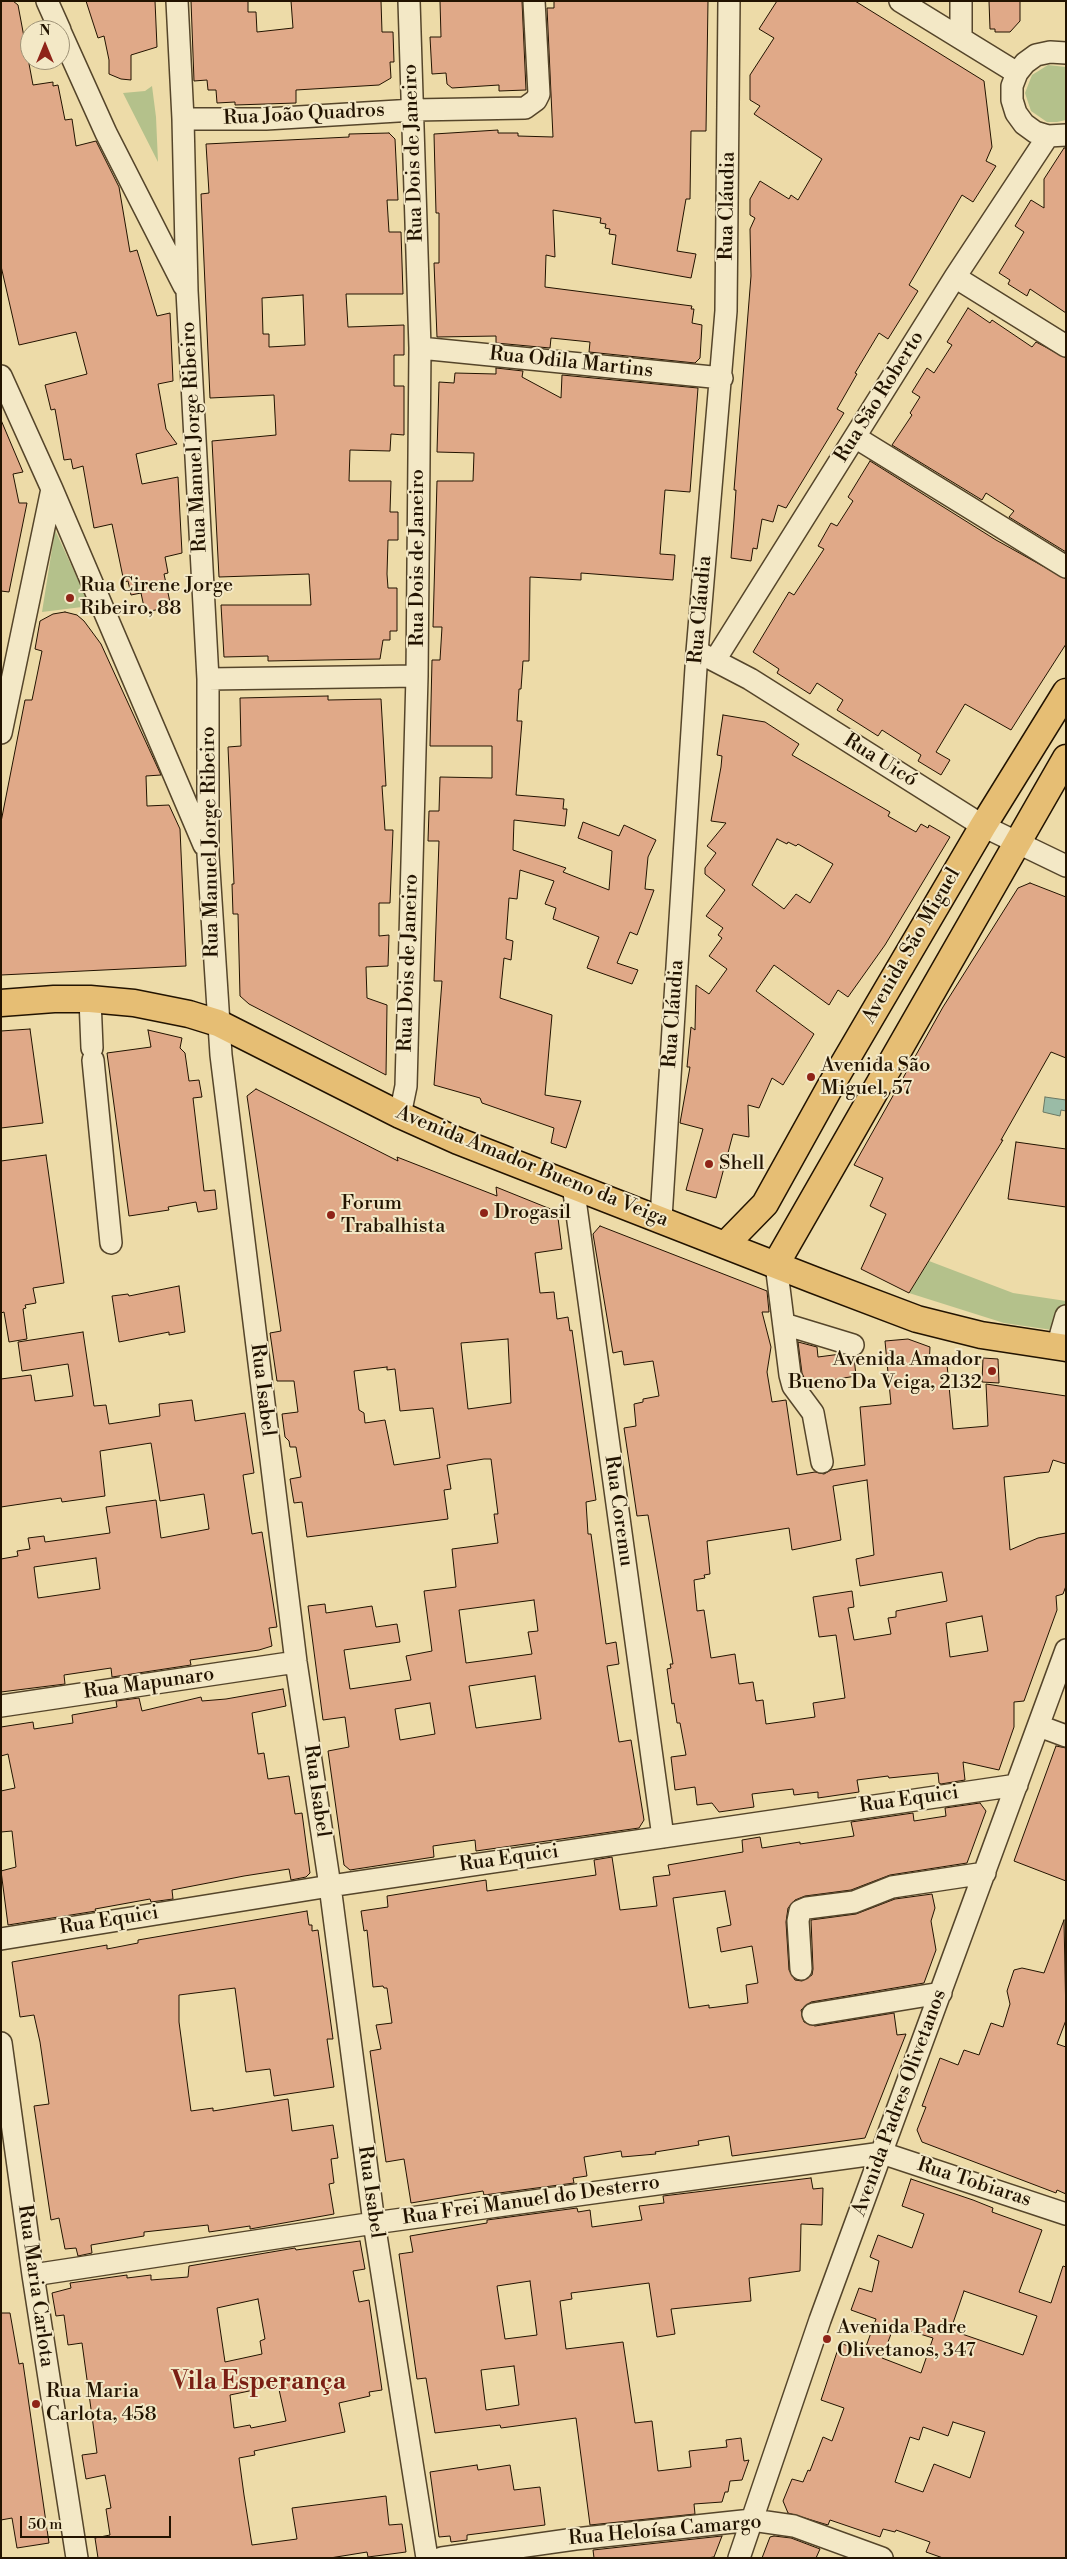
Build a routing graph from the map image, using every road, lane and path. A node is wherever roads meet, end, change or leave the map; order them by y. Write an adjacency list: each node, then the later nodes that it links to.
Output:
1 (47, 1): 8 (street)
2 (177, 1): 14 (street, Rua Manuel Jorge Ribeiro)
3 (410, 1): 13 (street, Rua Dois de Janeiro)
4 (534, 1): 13 (street, Rua João Quadros)
5 (729, 1): 20 (street, Rua Cláudia)
6 (900, 1): 9 (street)
7 (961, 1): 9 (street)
8 (56, 20)
9 (962, 37): 12 (street)
10 (70, 52): 17 (street)
11 (1066, 53): 12 (street)
12 (1017, 73): 15 (street)
13 (414, 110): 14 (street, Rua João Quadros); 19 (street, Rua Dois de Janeiro)
14 (183, 119): 17 (street, Rua Manuel Jorge Ribeiro)
15 (1057, 135): 16 (street, Rua São Roberto)
16 (955, 277): 18 (street); 22 (street, Rua São Roberto)
17 (187, 291): 27 (street, Rua Manuel Jorge Ribeiro)
18 (1066, 346)
19 (420, 348): 20 (street, Rua Odila Martins); 26 (street, Rua Dois de Janeiro)
20 (722, 378): 25 (street, Rua Cláudia)
21 (3, 389): 23 (street)
22 (855, 437): 24 (street); 25 (street, Rua São Roberto)
23 (52, 489): 29 (street); 33 (street)
24 (1066, 567)
25 (706, 656): 31 (street, Rua Uicó); 41 (street, Rua Cláudia)
26 (417, 676): 27 (street); 38 (street, Rua Dois de Janeiro)
27 (208, 680): 33 (street, Rua Manuel Jorge Ribeiro)
28 (1066, 692): 31 (main road, Avenida São Miguel)
29 (1, 733)
30 (1066, 758): 32 (main road, Avenida São Miguel)
31 (983, 826): 32 (street, Rua Uicó); 40 (main road, Avenida São Miguel)
32 (1017, 844): 34 (street, Rua Uicó); 44 (main road, Avenida São Miguel)
33 (208, 854): 37 (street, Rua Manuel Jorge Ribeiro)
34 (1066, 866)
35 (90, 999): 36 (main road, Avenida Amador Bueno da Veiga); 37 (main road, Avenida Amador Bueno da Veiga); 42 (street)
36 (1, 1003)
37 (218, 1023): 38 (main road, Avenida Amador Bueno da Veiga); 51 (street, Rua Isabel)
38 (400, 1115): 39 (main road, Avenida Amador Bueno da Veiga)
39 (573, 1185): 41 (main road, Avenida Amador Bueno da Veiga); 56 (street, Rua Coremu)
40 (765, 1204): 43 (main road, Avenida São Miguel); 44 (main road, Avenida São Miguel)
41 (661, 1218): 43 (main road, Avenida Amador Bueno da Veiga)
42 (111, 1243)
43 (726, 1244): 44 (main road, Avenida Amador Bueno da Veiga)
44 (766, 1261): 46 (street); 48 (main road, Avenida Amador Bueno da Veiga)
45 (1066, 1316): 48 (street)
46 (784, 1324): 47 (street); 49 (street)
47 (853, 1345)
48 (1061, 1348)
49 (822, 1462)
50 (1066, 1650): 53 (street, Avenida Padres Olivetanos)
51 (296, 1662): 52 (street, Rua Mapunaro); 58 (street, Rua Isabel)
52 (1, 1706)
53 (1039, 1726): 54 (street); 55 (street, Avenida Padres Olivetanos)
54 (1066, 1736)
55 (1017, 1784): 56 (street, Rua Equici); 57 (street, Avenida Padres Olivetanos)
56 (663, 1837): 58 (street, Rua Equici)
57 (985, 1872): 60 (street); 61 (street, Avenida Padres Olivetanos)
58 (330, 1886): 59 (street, Rua Equici); 66 (street, Rua Isabel)
59 (1, 1939)
60 (801, 1969)
61 (941, 1993): 62 (street); 64 (street, Avenida Padres Olivetanos)
62 (814, 2014)
63 (1, 2043): 67 (street, Rua Maria Carlota)
64 (882, 2153): 65 (street, Rua Tobiaras); 66 (street, Rua Frei Manuel do Desterro); 68 (street, Avenida Padres Olivetanos)
65 (1066, 2214)
66 (374, 2223): 67 (street, Rua Frei Manuel do Desterro); 70 (street, Rua Isabel)
67 (33, 2275): 69 (street, Rua Maria Carlota)
68 (752, 2520): 71 (street, Rua Heloísa Camargo); 72 (street, Avenida Padres Olivetanos); 73 (street, Rua Heloísa Camargo)
69 (77, 2558)
70 (427, 2558)
71 (442, 2558)
72 (739, 2558)
73 (882, 2558)

